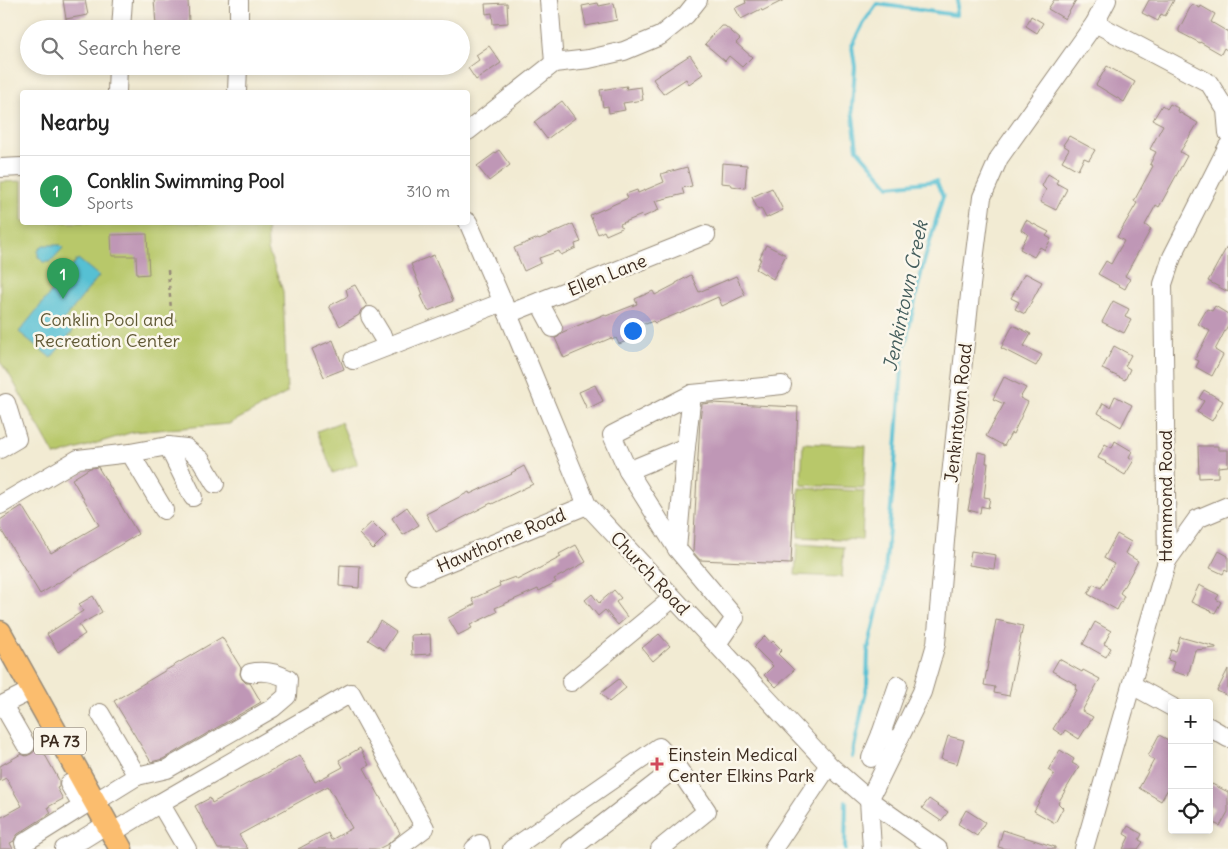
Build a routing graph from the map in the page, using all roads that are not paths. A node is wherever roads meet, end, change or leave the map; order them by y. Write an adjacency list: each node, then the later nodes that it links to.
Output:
1 (123, 0): 6 (street)
2 (240, 0): 7 (street)
3 (549, 0): 9 (street)
4 (698, 0): 9 (street)
5 (1107, 0): 8 (street, Jenkintown Road)
6 (122, 20)
7 (239, 20)
8 (1095, 23): 15 (street); 58 (street, Jenkintown Road)
9 (554, 63): 14 (street)
10 (118, 75): 12 (street)
11 (238, 75): 13 (street)
12 (117, 90)
13 (237, 90)
14 (470, 129)
15 (1228, 133)
16 (1228, 146): 42 (street, Hammond Road)
17 (20, 167): 18 (street)
18 (0, 168)
19 (469, 225): 22 (street, Church Road)
20 (706, 235): 21 (street, Ellen Lane)
21 (539, 302): 22 (street, Ellen Lane); 24 (street)
22 (505, 308): 25 (street, Ellen Lane); 38 (street, Church Road)
23 (370, 316): 25 (street)
24 (553, 328)
25 (388, 346): 26 (street, Ellen Lane)
26 (353, 360)
27 (782, 385): 28 (street)
28 (692, 394): 31 (street); 34 (street)
29 (0, 406): 32 (street)
30 (168, 446): 33 (street); 35 (street); 36 (street)
31 (686, 447): 34 (street); 41 (street)
32 (0, 449)
33 (130, 453): 37 (street); 40 (street)
34 (628, 471): 41 (street)
35 (215, 484)
36 (193, 497)
37 (0, 504)
38 (587, 505): 43 (street, Hawthorne Road); 44 (street, Church Road)
39 (1228, 506): 42 (street)
40 (164, 510)
41 (677, 549): 46 (street)
42 (1167, 561): 50 (street, Hammond Road)
43 (416, 576)
44 (673, 598): 46 (street, Church Road); 48 (street)
45 (0, 632): 51 (main road, PA 73)
46 (716, 644): 61 (street, Church Road)
47 (250, 673): 63 (street)
48 (571, 682)
49 (898, 685): 56 (street)
50 (1132, 685): 53 (street); 82 (street, Hammond Road)
51 (32, 690): 52 (street); 66 (main road, PA 73)
52 (1, 705): 59 (street)
53 (1168, 705)
54 (100, 712): 63 (street)
55 (1213, 730): 57 (street)
56 (881, 734): 58 (street); 60 (street)
57 (1228, 738)
58 (898, 743): 65 (street, Jenkintown Road)
59 (26, 745)
60 (870, 758)
61 (829, 766): 65 (street, Church Road); 79 (street)
62 (677, 767): 76 (street); 77 (street); 78 (street)
63 (138, 776): 66 (street)
64 (69, 784): 66 (street)
65 (870, 800): 80 (street, Jenkintown Road); 81 (street, Church Road)
66 (90, 803): 68 (main road, PA 73); 69 (street)
67 (160, 803): 68 (street); 72 (street); 73 (street)
68 (113, 835): 70 (street)
69 (24, 843)
70 (86, 844): 71 (street)
71 (64, 849)
72 (187, 849)
73 (397, 849)
74 (474, 849): 75 (street)
75 (481, 849)
76 (512, 849)
77 (571, 849)
78 (660, 849)
79 (773, 849)
80 (872, 849)
81 (938, 849)
82 (1084, 849)

